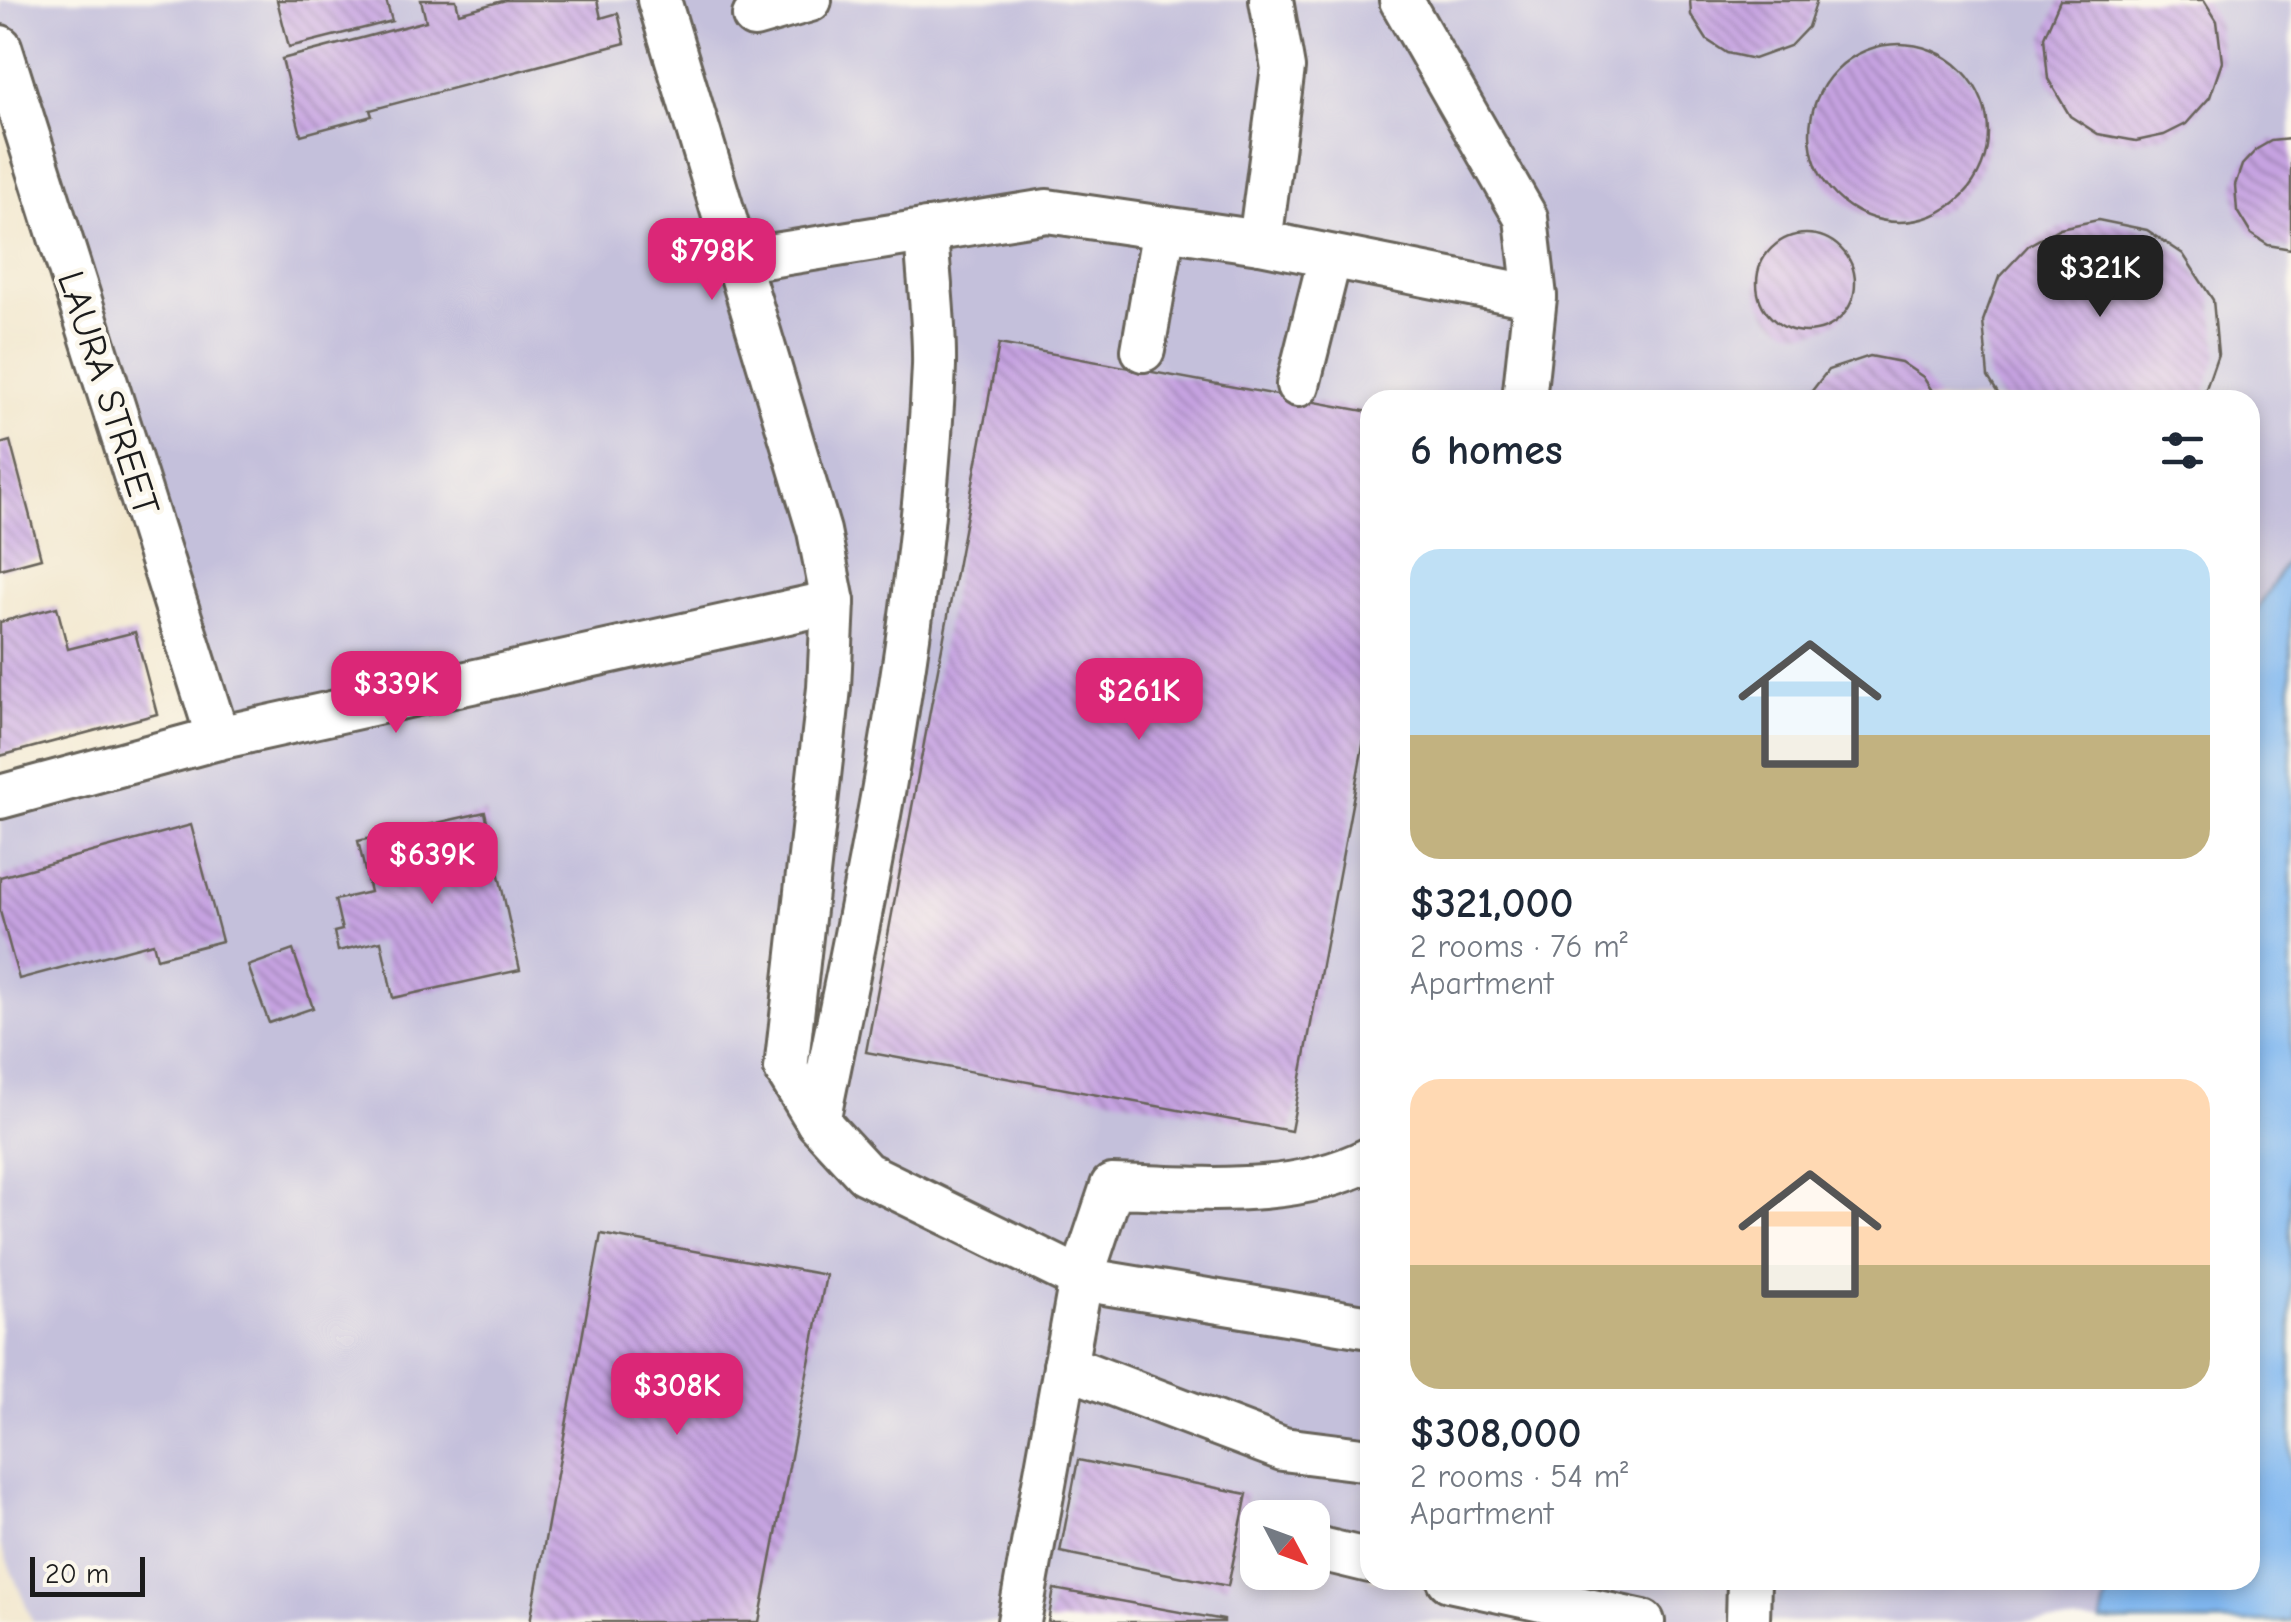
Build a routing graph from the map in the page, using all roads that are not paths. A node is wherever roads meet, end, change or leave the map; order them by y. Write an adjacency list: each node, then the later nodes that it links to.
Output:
1 (659, 0): 11 (street)
2 (810, 0): 5 (street)
3 (1271, 0): 9 (street)
4 (1401, 0): 12 (street)
5 (754, 16)
6 (0, 47): 17 (street, LAURA STREET)
7 (1164, 228): 8 (street); 9 (street); 13 (street)
8 (926, 230): 11 (street); 19 (street)
9 (1260, 242): 10 (street)
10 (1330, 257): 12 (street); 14 (street)
11 (738, 261): 16 (street)
12 (1535, 297): 15 (street)
13 (1143, 350)
14 (1298, 384)
15 (1525, 390)
16 (832, 602): 17 (street); 19 (street)
17 (218, 738): 18 (street)
18 (0, 797)
19 (818, 1122): 21 (street)
20 (1360, 1164): 21 (street)
21 (1082, 1278): 22 (street); 23 (street)
22 (1360, 1325)
23 (1065, 1366): 24 (street); 29 (street)
24 (1360, 1459)
25 (1330, 1551): 26 (street)
26 (1360, 1559)
27 (1494, 1590): 30 (street)
28 (1749, 1590): 31 (street)
29 (1020, 1622)
30 (1643, 1622)
31 (1748, 1622)

